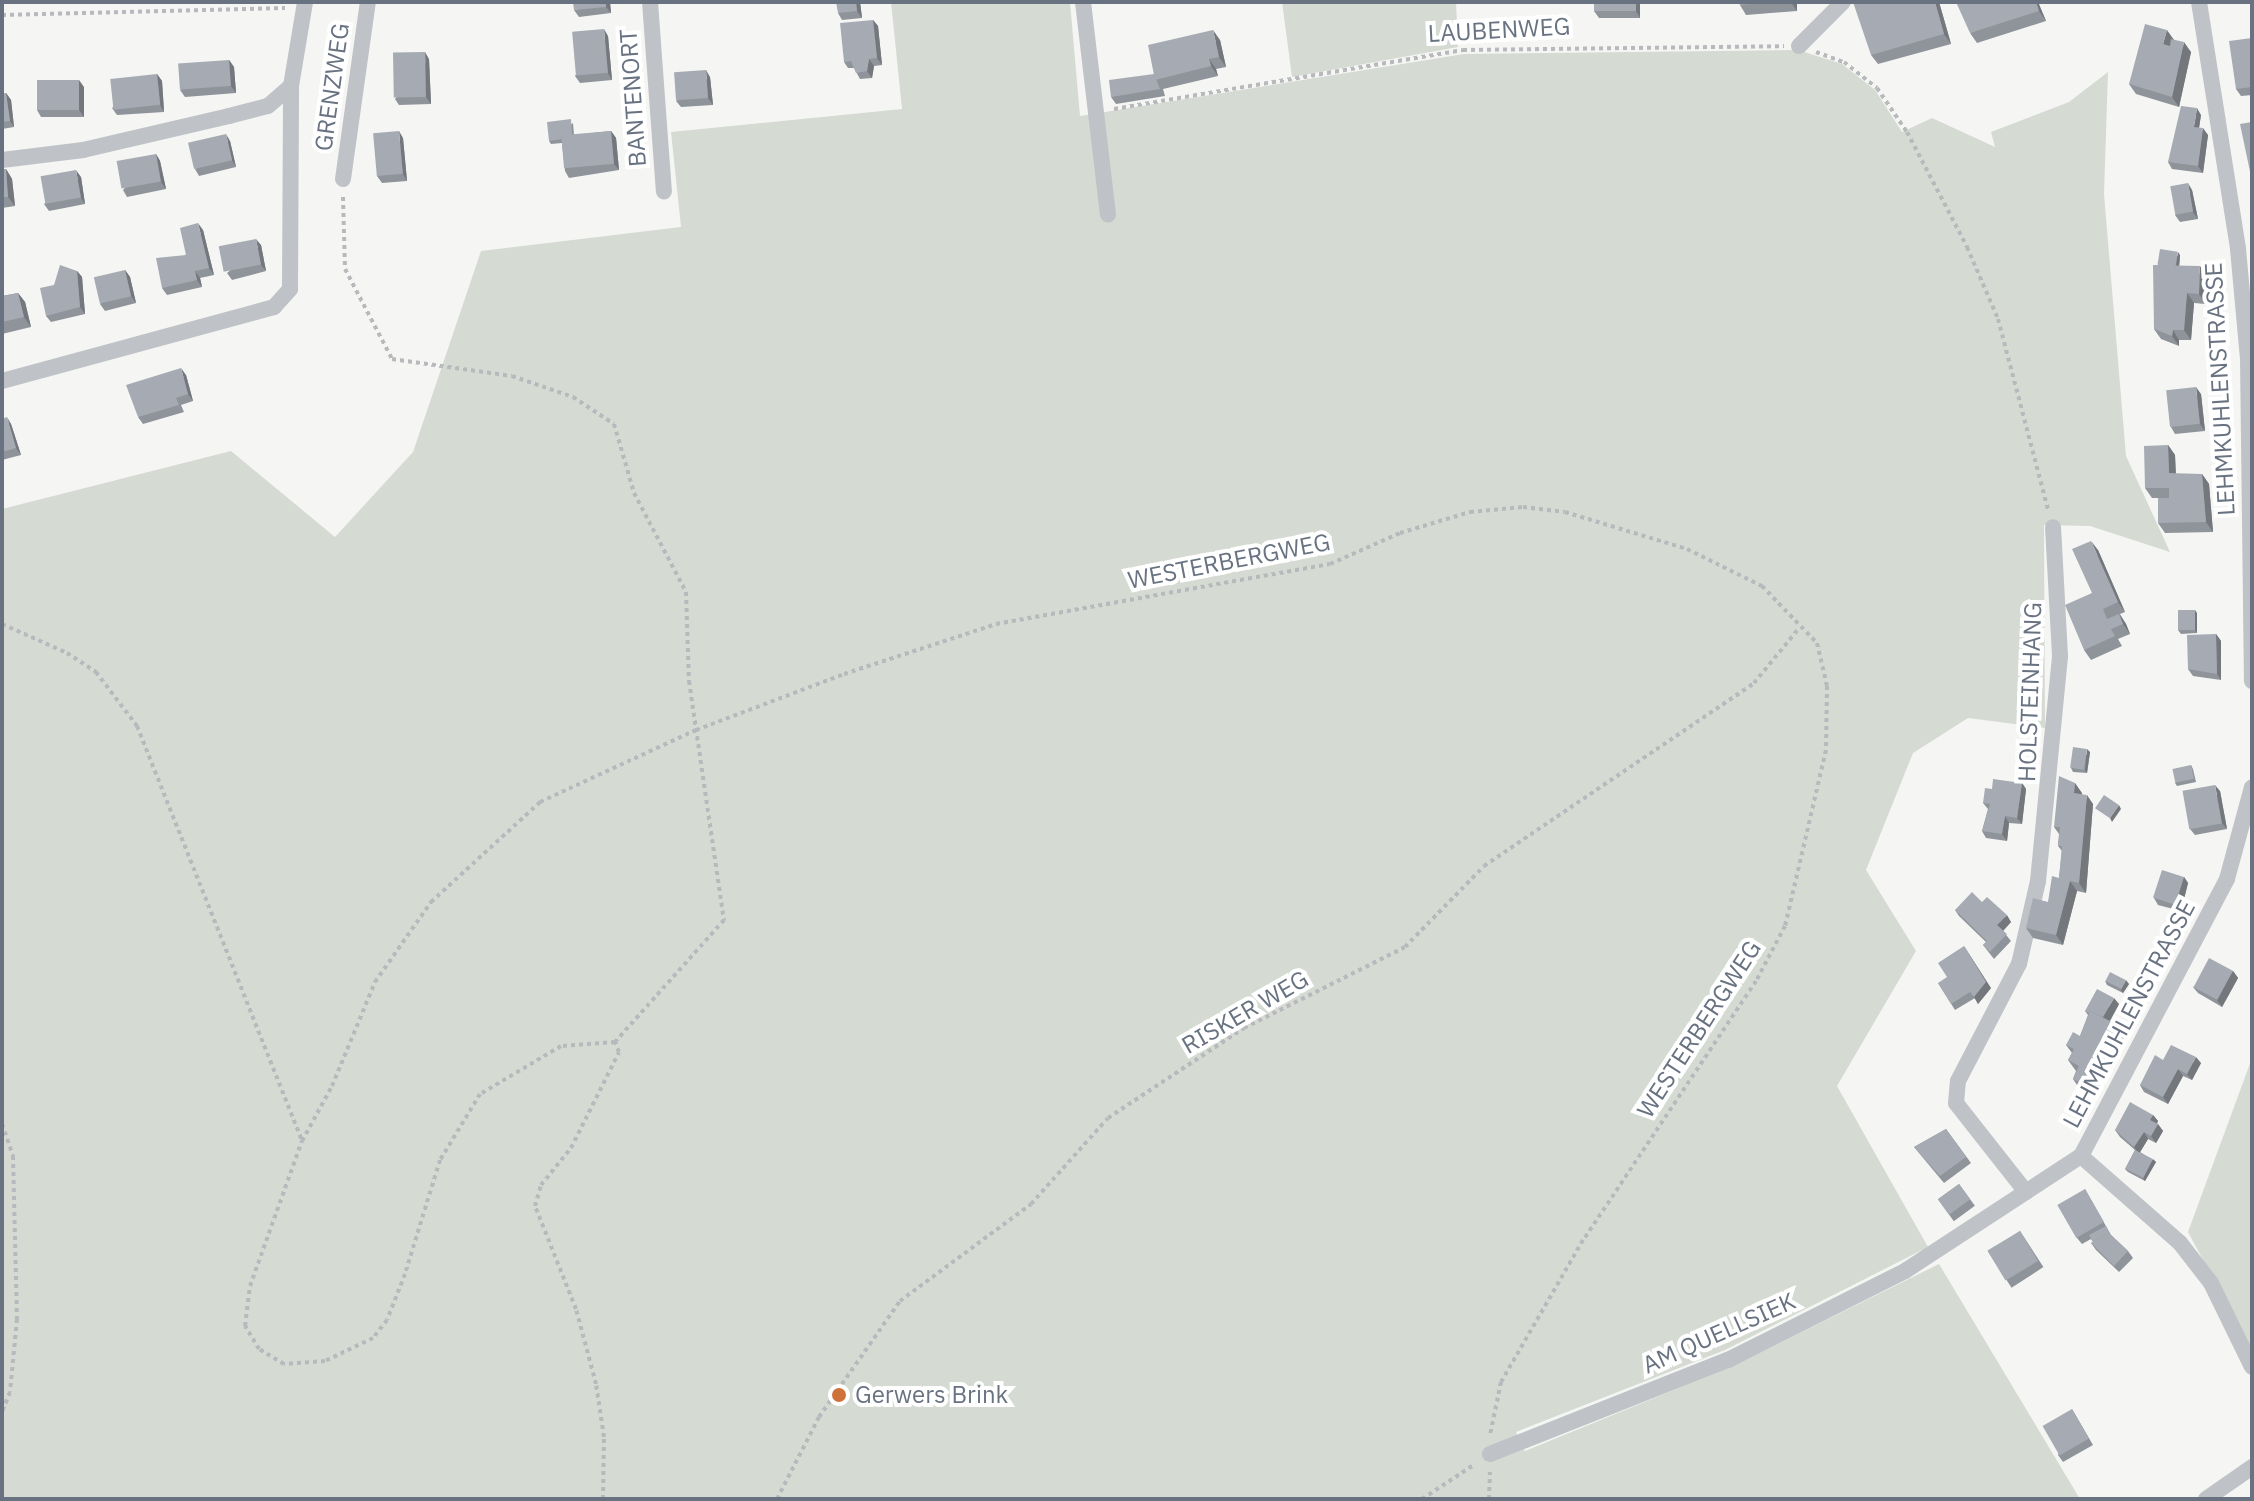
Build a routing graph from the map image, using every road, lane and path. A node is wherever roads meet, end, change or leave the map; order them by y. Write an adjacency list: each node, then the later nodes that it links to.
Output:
1 (368, 2): 12 (street, GRENZWEG)
2 (650, 2): 13 (street, BANTENORT)
3 (1083, 2): 10 (street)
4 (1843, 2): 8 (street)
5 (2199, 2): 15 (street, LEHMKUHLENSTRASSE)
6 (304, 3): 7 (path); 9 (street, GRENZWEG)
7 (2, 15)
8 (1799, 46): 10 (path, LAUBENWEG); 17 (path)
9 (291, 86): 11 (street); 16 (street, GRENZWEG)
10 (1096, 112): 14 (street)
11 (2, 160)
12 (343, 179): 21 (path)
13 (664, 191)
14 (1108, 215)
15 (2250, 358): 20 (street, LEHMKUHLENSTRASSE)
16 (2, 381)
17 (2053, 527): 27 (street, HOLSTEINHANG)
18 (2, 624): 25 (path)
19 (1801, 626): 21 (path, WESTERBERGWEG); 30 (path, WESTERBERGWEG); 33 (path, RISKER WEG)
20 (2252, 681)
21 (696, 730): 23 (path); 25 (path, WESTERBERGWEG)
22 (2252, 787): 26 (street, LEHMKUHLENSTRASSE)
23 (615, 1042): 25 (path, WESTERBERGWEG); 32 (path)
24 (2, 1124): 29 (path)
25 (302, 1141)
26 (2081, 1156): 27 (street, LEHMKUHLENSTRASSE); 28 (street)
27 (2026, 1192): 30 (street, AM QUELLSIEK)
28 (2252, 1367)
29 (2, 1412)
30 (1490, 1454): 34 (path); 35 (path, WESTERBERGWEG)
31 (2252, 1467): 36 (street)
32 (603, 1499)
33 (777, 1499)
34 (1422, 1499)
35 (1489, 1499)
36 (2206, 1499)

